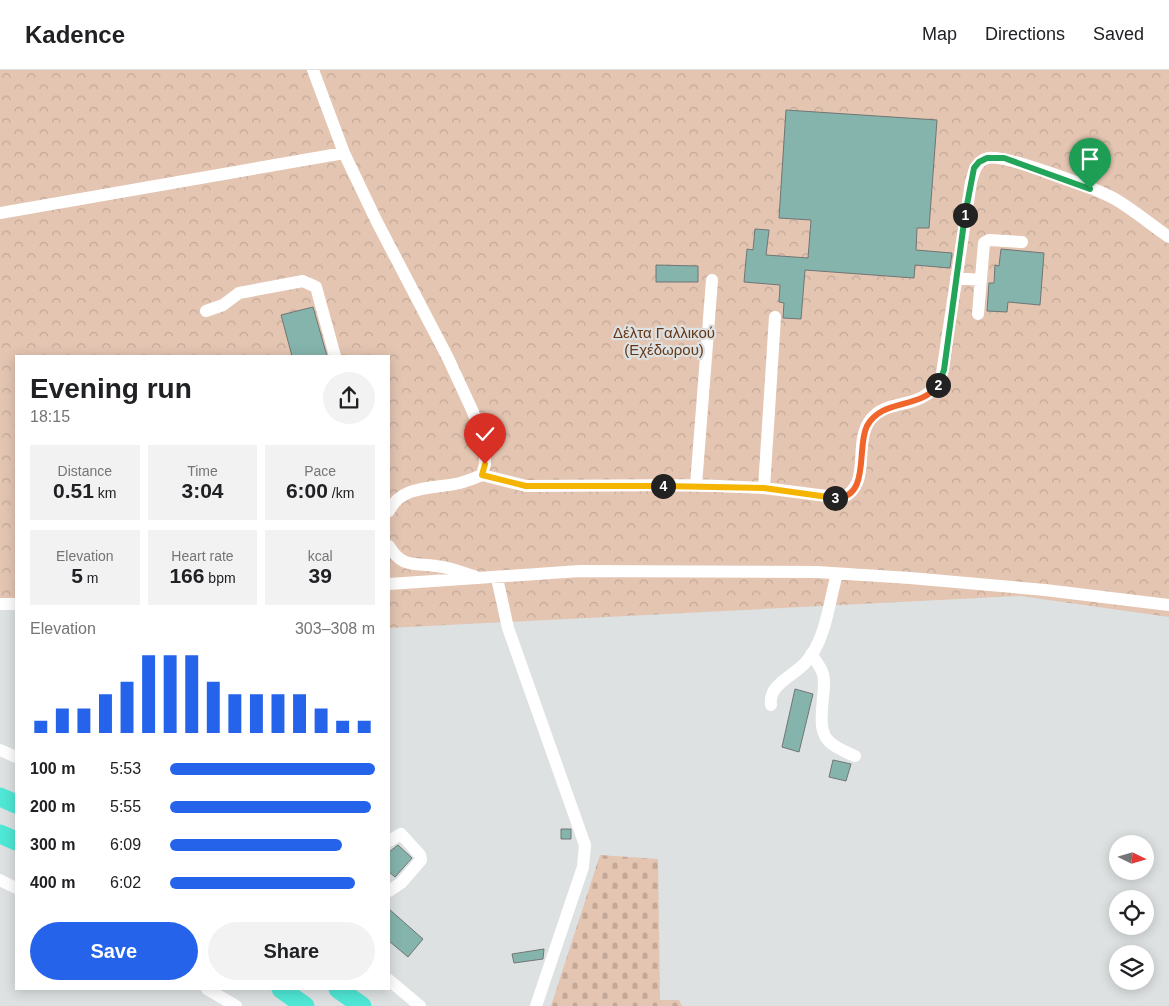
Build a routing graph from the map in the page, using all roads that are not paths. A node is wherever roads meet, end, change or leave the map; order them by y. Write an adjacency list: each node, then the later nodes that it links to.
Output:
1 (313, 70): 2 (street)
2 (344, 153): 3 (street); 13 (street)
3 (0, 213)
4 (1169, 237): 6 (street)
5 (1022, 242): 8 (street)
6 (956, 278): 8 (street); 15 (street)
7 (712, 280): 14 (street)
8 (980, 280): 10 (street)
9 (206, 312): 12 (street)
10 (978, 314)
11 (774, 317): 15 (street)
12 (335, 355)
13 (482, 475): 14 (street); 16 (street)
14 (696, 486): 15 (street)
15 (764, 488)
16 (390, 510)
17 (390, 547): 19 (street)
18 (837, 574): 20 (street); 24 (street); 25 (street)
19 (480, 578): 20 (street); 21 (street)
20 (497, 578): 46 (street)
21 (390, 584)
22 (0, 604): 23 (street)
23 (15, 604)
24 (1169, 605)
25 (811, 654): 26 (street); 28 (street)
26 (771, 705)
27 (0, 750): 29 (street)
28 (855, 756)
29 (15, 757)
30 (0, 797): 31 (highway)
31 (15, 804)
32 (0, 834): 34 (highway)
33 (390, 839): 37 (street)
34 (15, 841)
35 (0, 880): 36 (street)
36 (15, 888)
37 (390, 889)
38 (390, 981): 45 (street)
39 (209, 990): 42 (street)
40 (282, 990): 43 (highway)
41 (339, 990): 44 (highway)
42 (236, 1006)
43 (305, 1006)
44 (362, 1006)
45 (420, 1006)
46 (536, 1006)

